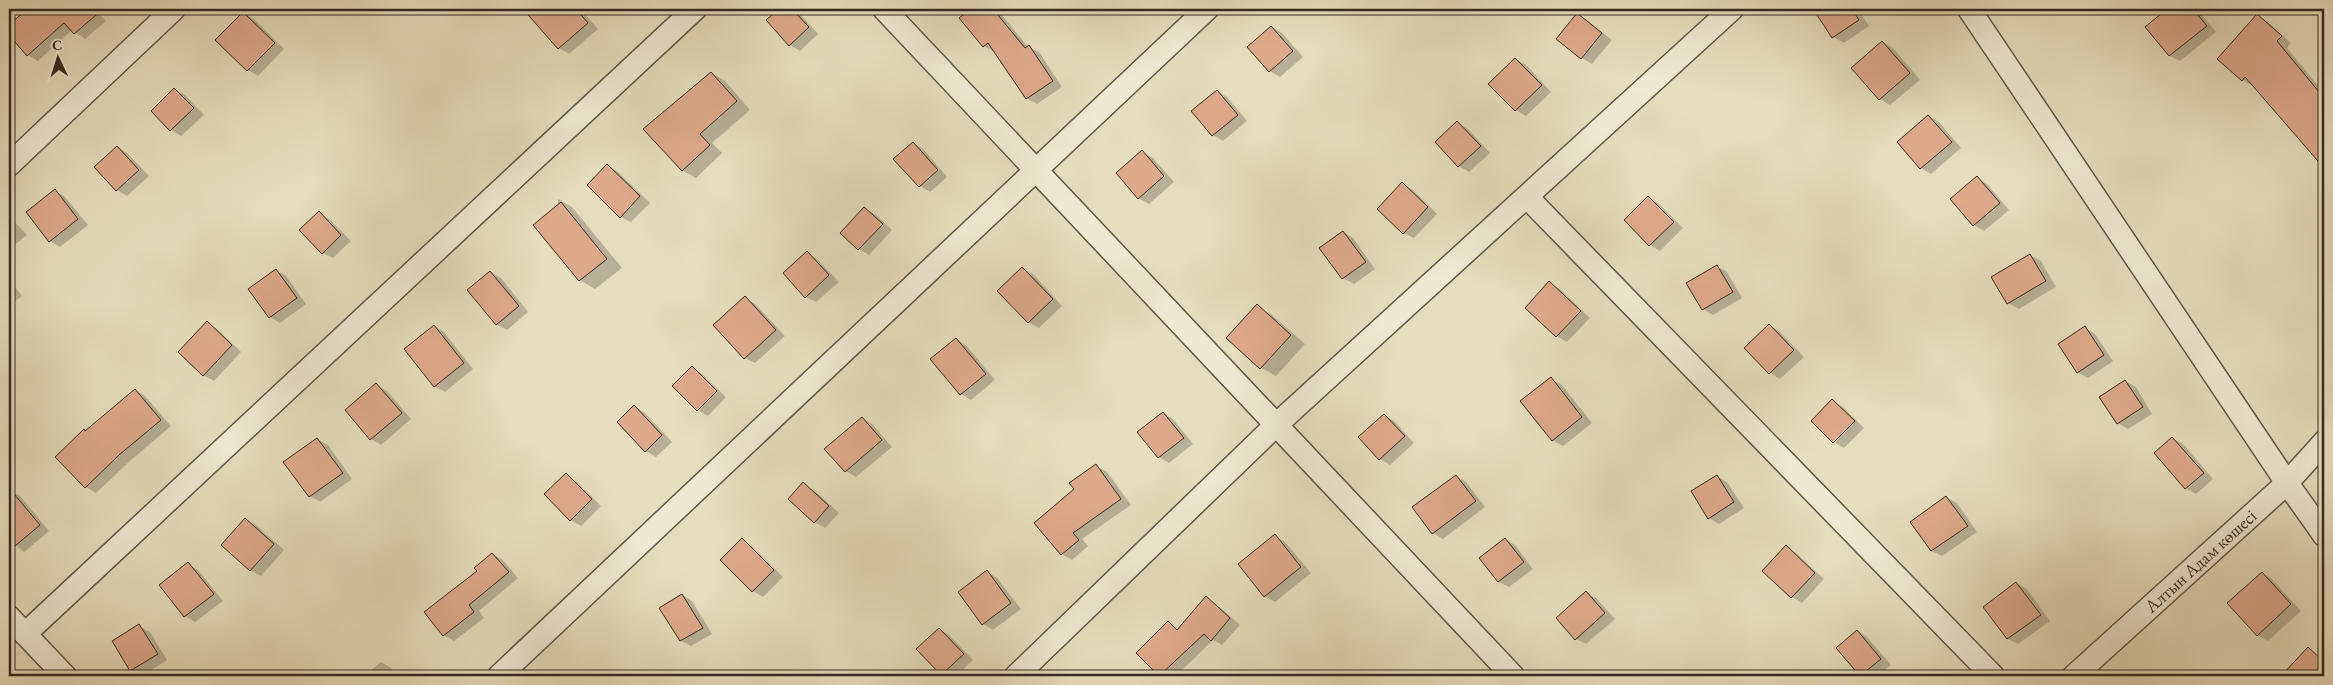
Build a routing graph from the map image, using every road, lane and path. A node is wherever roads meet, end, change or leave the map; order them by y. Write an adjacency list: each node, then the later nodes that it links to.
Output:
1 (174, 9): 7 (street)
2 (695, 9): 15 (street)
3 (884, 9): 8 (street)
4 (1207, 9): 8 (street)
5 (1732, 9): 9 (street)
6 (1969, 9): 12 (street)
7 (9, 165)
8 (1036, 170): 10 (street); 17 (street)
9 (1527, 197): 10 (street); 20 (street)
10 (1276, 425): 18 (street); 19 (street)
11 (2324, 442): 12 (street, Алтын Адам көшесі)
12 (2286, 483): 13 (street); 21 (street, Алтын Адам көшесі)
13 (2324, 536)
14 (9, 617): 15 (street)
15 (25, 634): 16 (street)
16 (65, 676)
17 (499, 676)
18 (1016, 676)
19 (1513, 676)
20 (1993, 676)
21 (2074, 676)

